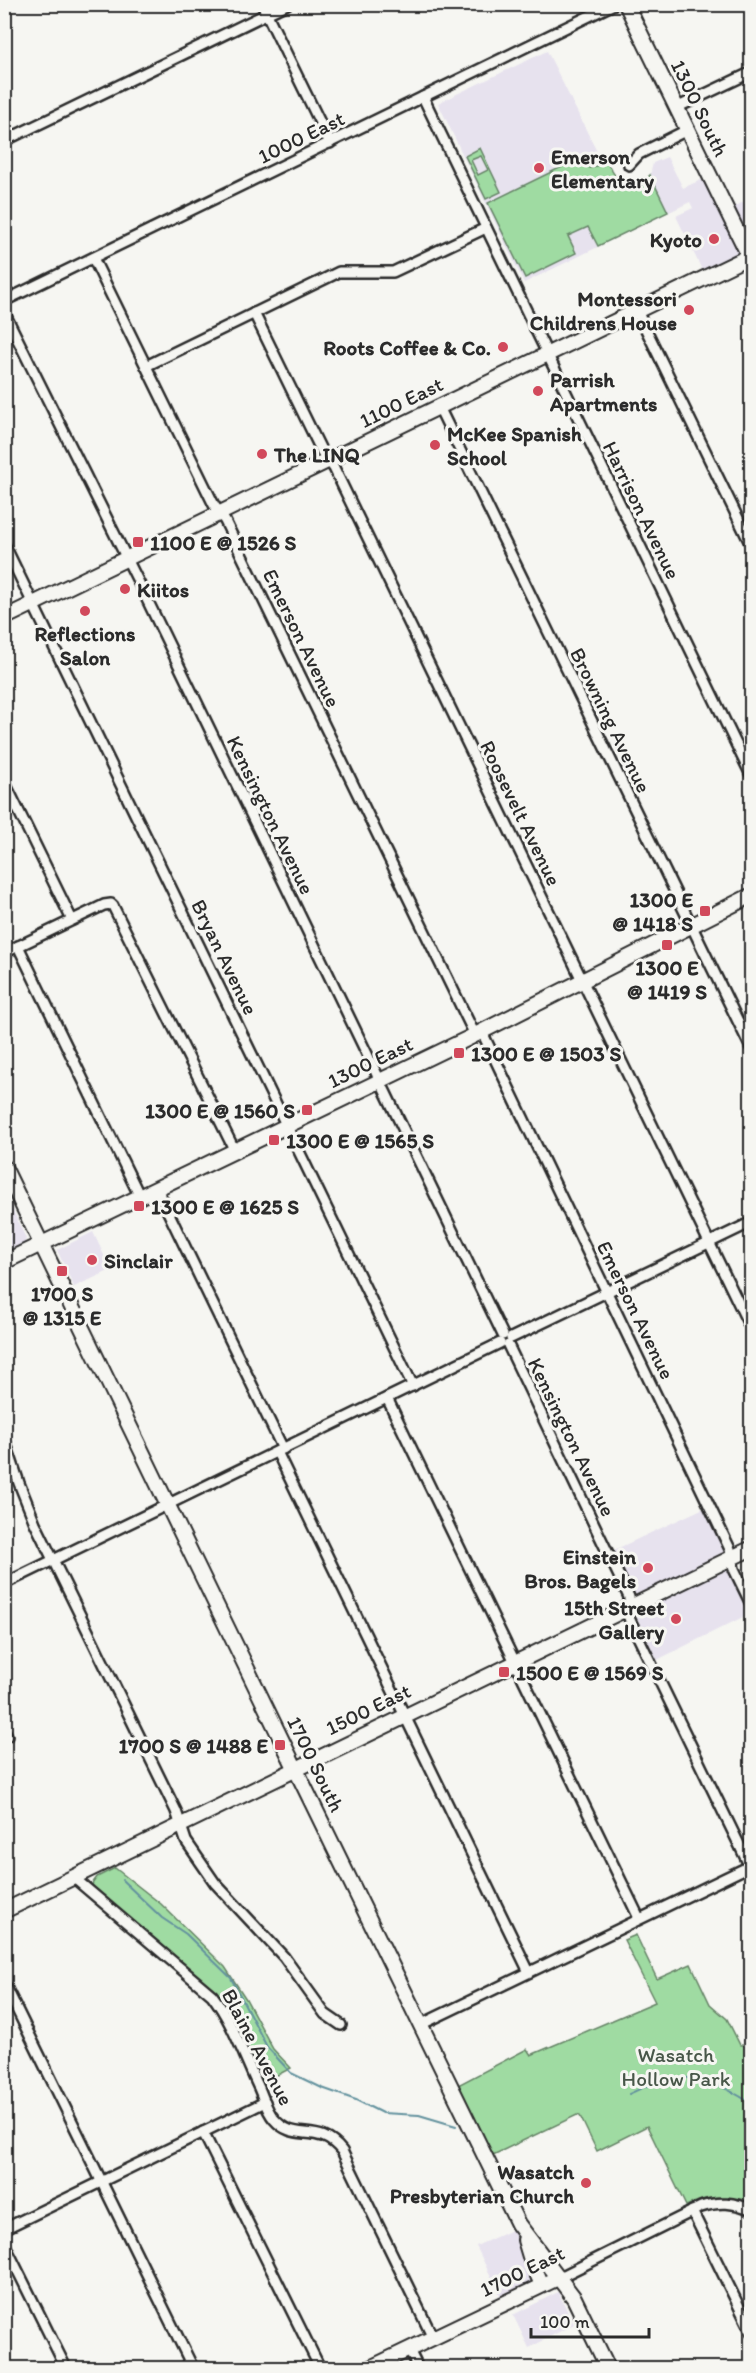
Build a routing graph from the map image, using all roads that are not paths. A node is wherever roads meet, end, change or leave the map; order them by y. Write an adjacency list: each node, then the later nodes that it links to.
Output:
1 (262, 4): 5 (street)
2 (287, 4): 5 (street)
3 (614, 4): 7 (street, 1000 East)
4 (626, 4): 8 (street, 1300 South)
5 (267, 14): 10 (street); 11 (street)
6 (752, 72): 8 (street)
7 (423, 97): 11 (street, 1000 East); 13 (street, Harrison Avenue)
8 (676, 108): 9 (street, 1300 South)
9 (687, 130): 12 (street); 15 (street, 1300 South)
10 (4, 141)
11 (330, 143): 14 (street, 1000 East)
12 (629, 165)
13 (486, 228): 19 (street); 20 (street, Harrison Avenue)
14 (93, 258): 16 (street, 1000 East); 21 (street, Emerson Avenue)
15 (751, 258): 17 (street, 1100 East)
16 (4, 301)
17 (637, 310): 20 (street, 1100 East); 26 (street)
18 (4, 312): 27 (street, Kensington Avenue)
19 (254, 313): 21 (street); 23 (street, Roosevelt Avenue)
20 (546, 354): 22 (street, 1100 East); 30 (street, Harrison Avenue)
21 (146, 366): 24 (street, Emerson Avenue)
22 (439, 407): 23 (street, 1100 East); 34 (street, Browning Avenue)
23 (329, 460): 24 (street, 1100 East); 37 (street, Roosevelt Avenue)
24 (220, 513): 27 (street, 1100 East); 38 (street, Emerson Avenue)
25 (4, 544): 28 (street, Bryan Avenue)
26 (752, 547)
27 (126, 558): 28 (street, 1100 East); 40 (street, Kensington Avenue)
28 (33, 603): 29 (street, 1100 East); 41 (street, Bryan Avenue)
29 (4, 618)
30 (752, 777)
31 (4, 781): 33 (street)
32 (752, 895): 34 (street, 1300 East)
33 (72, 920): 35 (street); 42 (street)
34 (691, 926): 37 (street, 1300 East); 39 (street, Browning Avenue)
35 (18, 946): 36 (street); 45 (street)
36 (4, 953)
37 (582, 981): 38 (street, 1300 East); 47 (street, Roosevelt Avenue)
38 (479, 1033): 40 (street, 1300 East); 50 (street, Emerson Avenue)
39 (752, 1050)
40 (380, 1081): 41 (street, 1300 East); 52 (street, Kensington Avenue)
41 (287, 1126): 42 (street, 1300 East); 53 (street, Bryan Avenue)
42 (234, 1151): 44 (street, 1300 East)
43 (4, 1167): 48 (street, 1700 South)
44 (157, 1189): 45 (street, 1300 East); 56 (street)
45 (140, 1197): 48 (street, 1300 East)
46 (752, 1222): 47 (street)
47 (709, 1243): 50 (street); 51 (street, Roosevelt Avenue)
48 (42, 1244): 49 (street, 1300 East); 57 (street, 1700 South)
49 (4, 1262)
50 (607, 1292): 52 (street); 59 (street, Emerson Avenue)
51 (752, 1330)
52 (506, 1340): 53 (street); 63 (street, Kensington Avenue)
53 (413, 1386): 54 (street)
54 (387, 1398): 56 (street); 64 (street)
55 (4, 1438): 60 (street)
56 (280, 1450): 57 (street); 65 (street)
57 (168, 1505): 60 (street); 66 (street, 1700 South)
58 (752, 1548): 59 (street, 1500 East)
59 (731, 1558): 62 (street, Emerson Avenue); 63 (street, 1500 East)
60 (53, 1560): 61 (street); 67 (street)
61 (4, 1584)
62 (752, 1606)
63 (628, 1607): 64 (street, 1500 East); 68 (street, Kensington Avenue)
64 (514, 1662): 65 (street, 1500 East); 71 (street)
65 (404, 1716): 66 (street, 1500 East); 72 (street)
66 (295, 1768): 67 (street, 1500 East); 75 (street, 1700 South)
67 (180, 1825): 69 (street, 1500 East); 74 (street)
68 (751, 1868): 71 (street)
69 (73, 1877): 70 (street, 1500 East); 76 (street, Blaine Avenue)
70 (4, 1911)
71 (639, 1918): 72 (street)
72 (529, 1972): 75 (street)
73 (4, 1983): 78 (street)
74 (341, 2025)
75 (420, 2025): 82 (street, 1700 South)
76 (265, 2102): 77 (street); 87 (street, Blaine Avenue)
77 (203, 2132): 78 (street); 91 (street)
78 (101, 2182): 81 (street); 90 (street)
79 (752, 2210): 80 (street)
80 (692, 2211): 84 (street, 1700 East); 86 (street)
81 (4, 2229)
82 (523, 2233): 84 (street, 1700 South); 85 (street)
83 (4, 2243): 89 (street)
84 (560, 2277): 85 (street, 1700 East); 94 (street, 1700 South)
85 (542, 2285): 87 (street, 1700 East)
86 (752, 2333)
87 (433, 2338): 88 (street, 1700 East)
88 (409, 2350): 92 (street, 1700 East); 93 (street)
89 (66, 2368)
90 (193, 2368)
91 (320, 2368)
92 (370, 2368)
93 (418, 2368)
94 (608, 2368)

